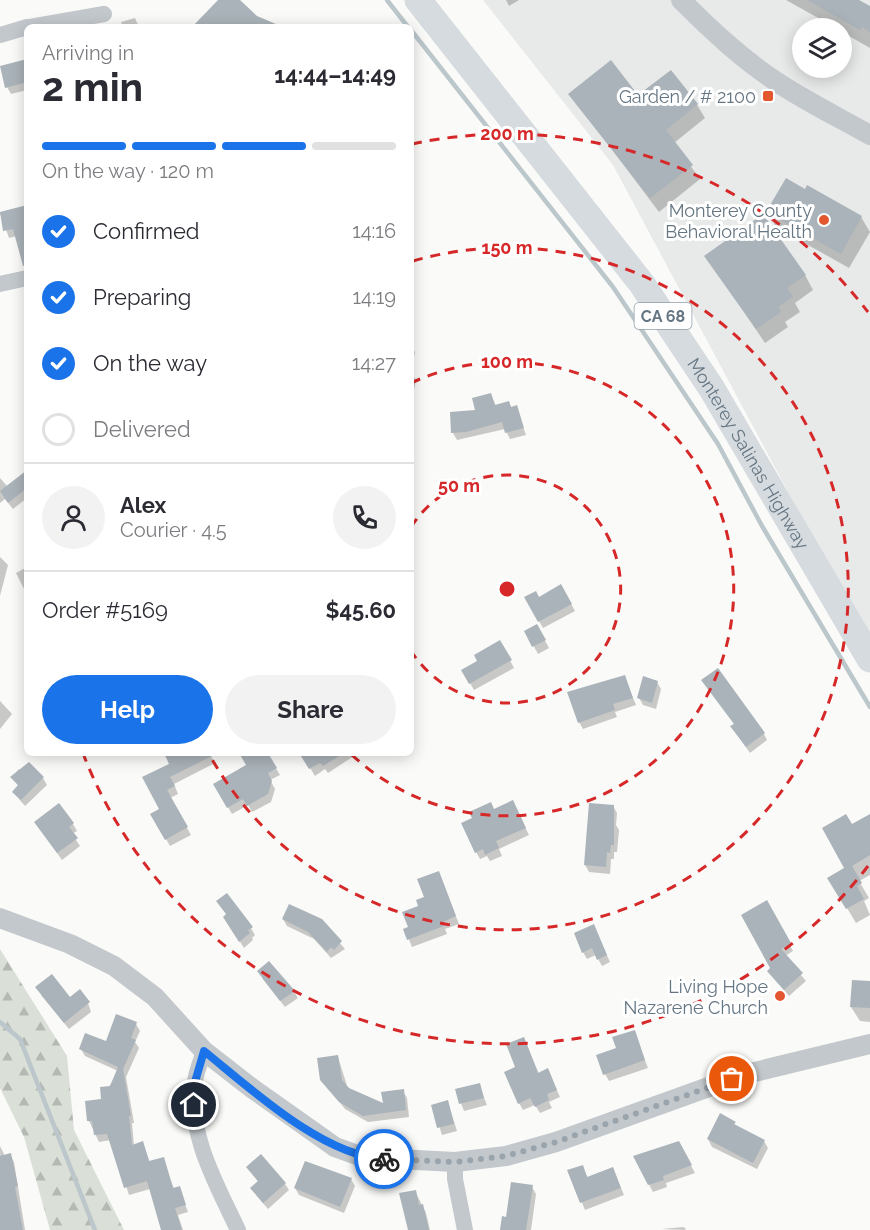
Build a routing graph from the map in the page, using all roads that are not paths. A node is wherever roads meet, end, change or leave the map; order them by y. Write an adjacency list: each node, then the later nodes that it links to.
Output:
1 (417, 0): 10 (highway, Monterey Salinas Highway / CA 68)
2 (681, 0): 7 (street)
3 (104, 14): 4 (street)
4 (46, 24)
5 (24, 28): 6 (street)
6 (0, 35)
7 (870, 135)
8 (24, 279): 9 (street)
9 (0, 284)
10 (870, 659)
11 (0, 918): 13 (street)
12 (870, 1044): 14 (street)
13 (204, 1051): 14 (street); 15 (street)
14 (455, 1162): 16 (street)
15 (238, 1230)
16 (465, 1230)

